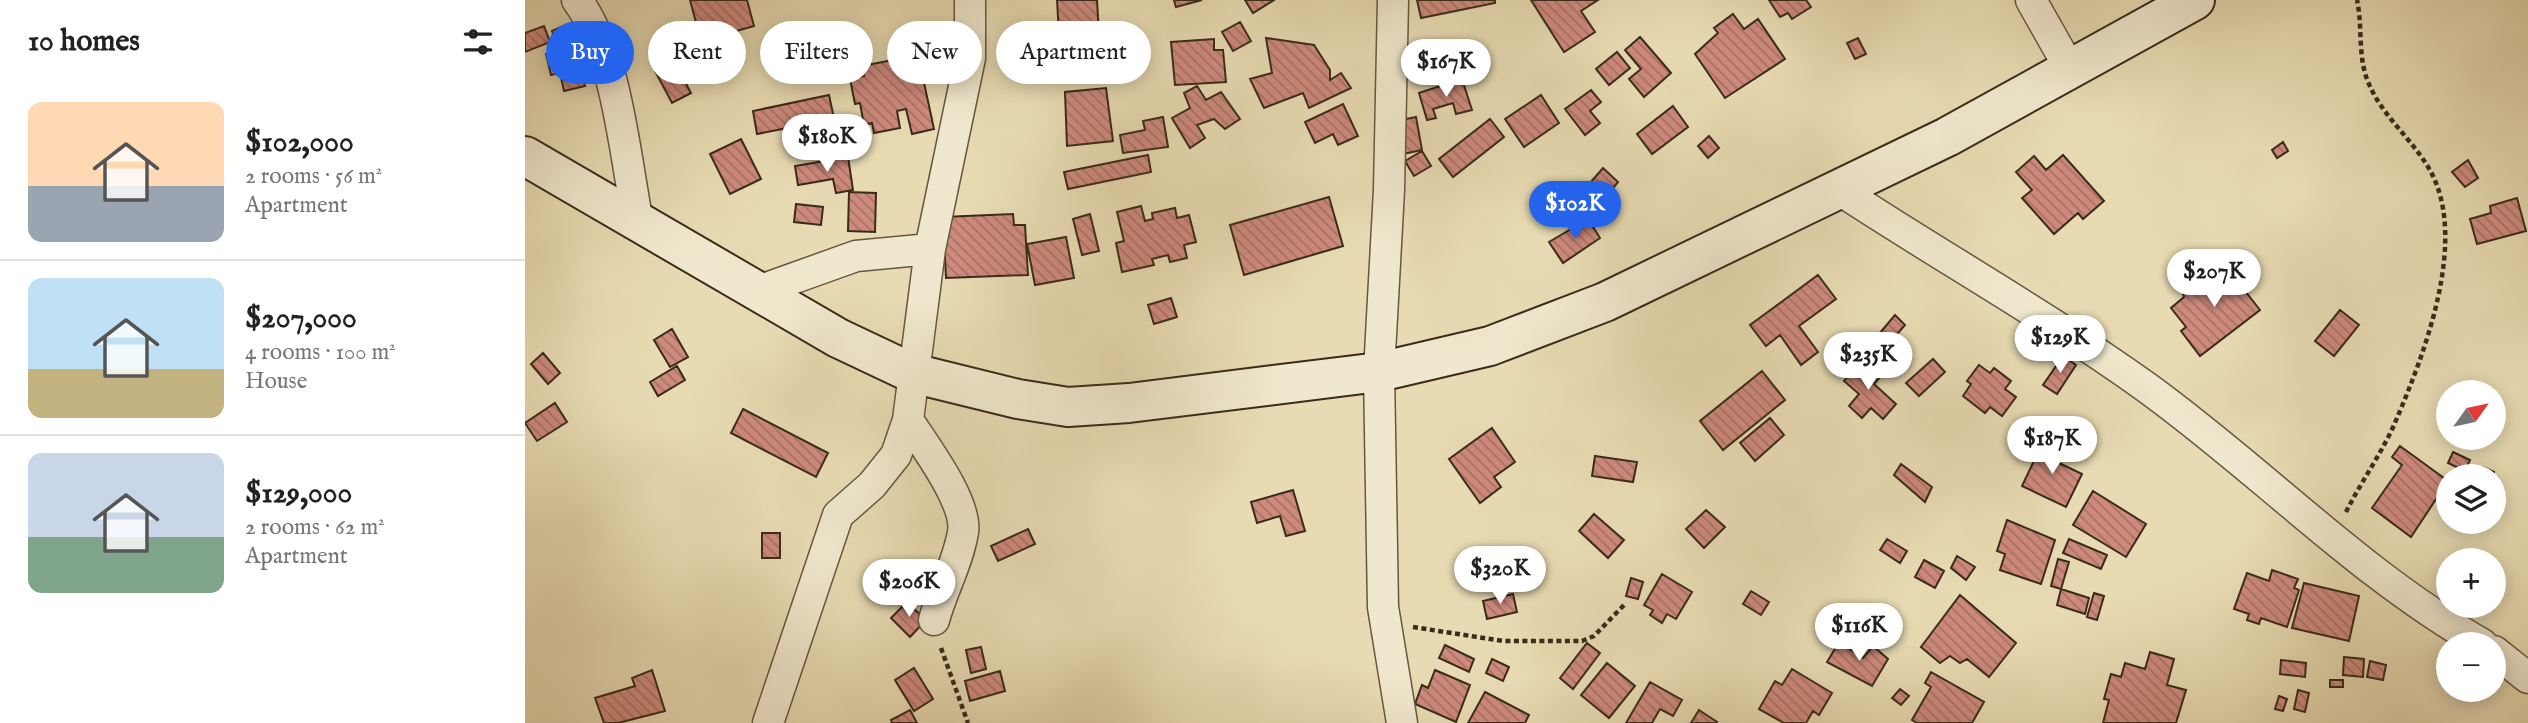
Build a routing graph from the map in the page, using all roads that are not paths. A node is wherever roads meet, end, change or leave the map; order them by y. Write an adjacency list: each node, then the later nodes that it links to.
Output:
1 (577, 0): 9 (street)
2 (970, 0): 10 (street)
3 (1393, 0): 12 (street)
4 (2031, 0): 6 (street)
5 (2195, 0): 6 (main road)
6 (2070, 69): 8 (main road)
7 (525, 156): 9 (main road)
8 (1838, 189): 12 (main road); 16 (street)
9 (638, 223): 11 (main road)
10 (930, 248): 11 (street); 13 (street)
11 (758, 291): 13 (main road)
12 (1379, 372): 13 (main road); 20 (street)
13 (912, 373): 14 (street)
14 (908, 420): 15 (street); 19 (street)
15 (934, 620)
16 (2461, 632)
17 (2506, 660): 18 (street)
18 (2528, 678)
19 (768, 723)
20 (1402, 723)

